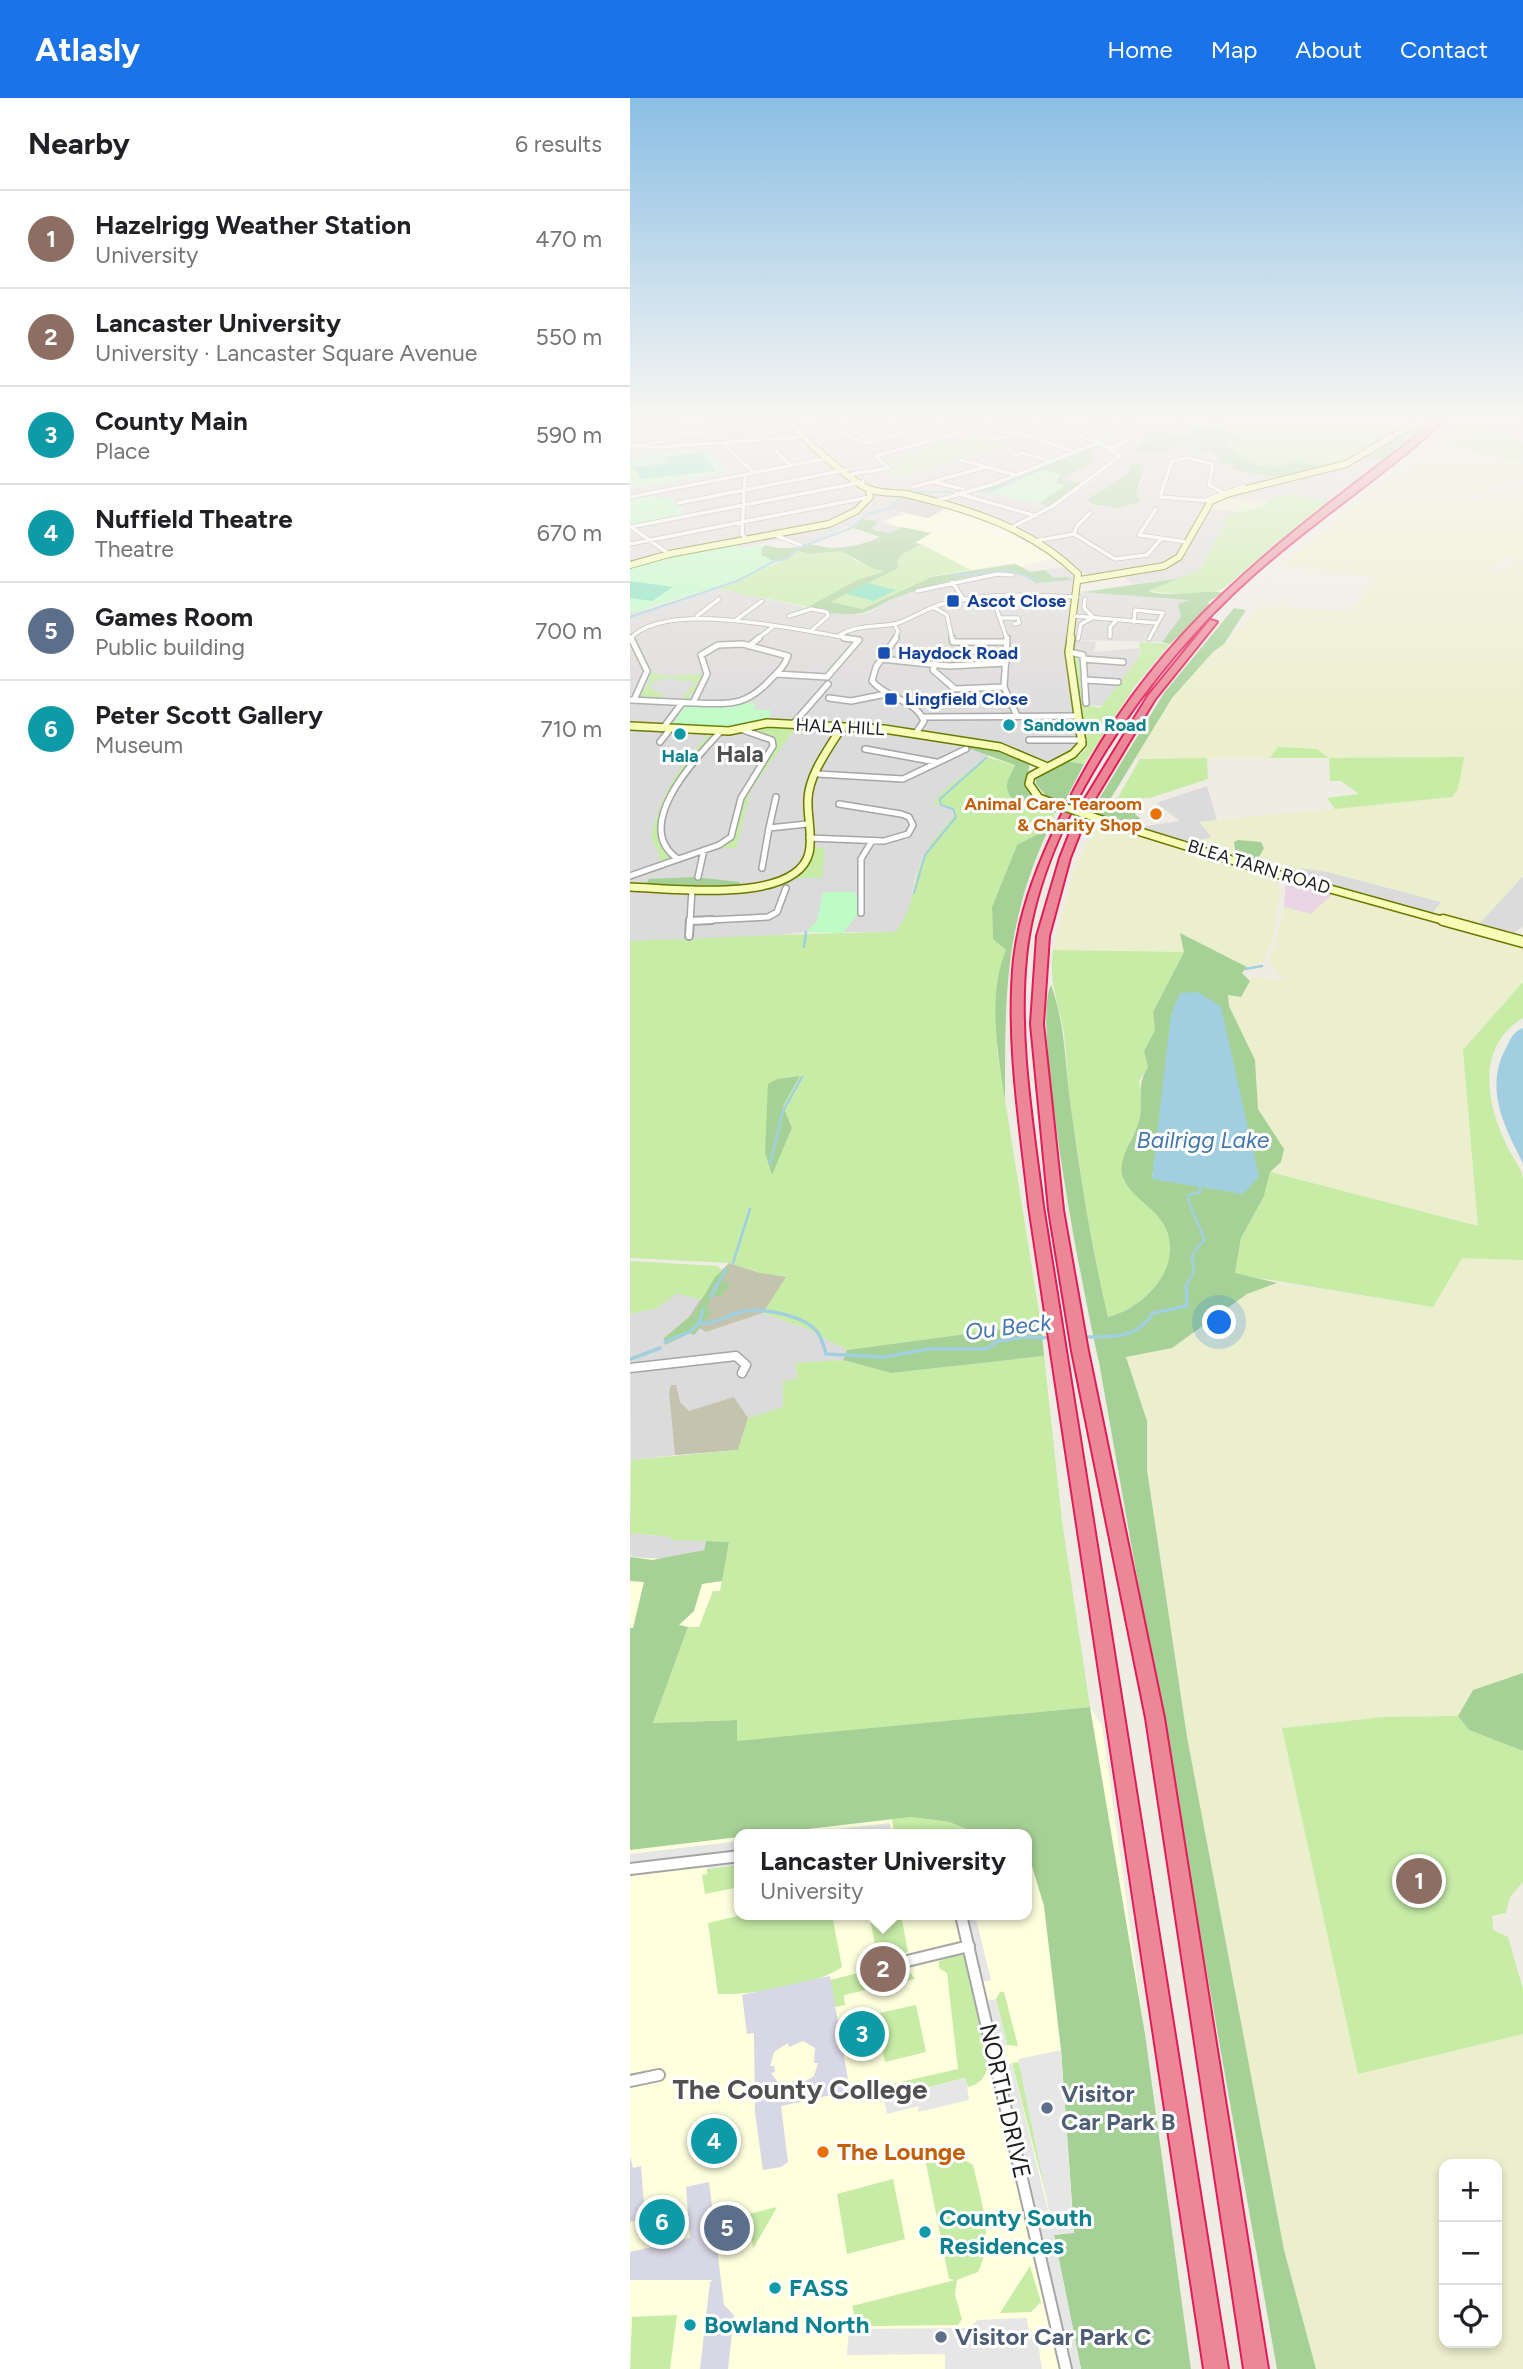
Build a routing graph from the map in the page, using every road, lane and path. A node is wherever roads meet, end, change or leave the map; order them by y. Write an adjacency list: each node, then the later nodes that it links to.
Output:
1 (722, 526): 17 (street)
2 (743, 526): 15 (street)
3 (809, 526): 13 (street)
4 (1004, 526): 12 (street)
5 (1014, 526): 12 (street)
6 (1077, 526): 14 (street)
7 (1145, 526): 16 (street)
8 (1196, 526): 19 (street)
9 (1309, 526): 121 (highway)
10 (1320, 526): 122 (highway)
11 (630, 527): 17 (street)
12 (1010, 528): 18 (street)
13 (772, 534): 15 (street); 21 (street)
14 (1074, 534): 16 (street); 18 (street)
15 (746, 539): 22 (street)
16 (1161, 539): 19 (street)
17 (649, 540): 20 (street); 22 (street)
18 (1035, 541): 25 (street)
19 (1187, 542): 25 (street)
20 (630, 544)
21 (801, 545)
22 (670, 554): 23 (street)
23 (630, 565)
24 (1012, 575): 26 (street)
25 (1080, 580): 29 (street)
26 (952, 582): 27 (street); 32 (street)
27 (918, 591)
28 (997, 596): 29 (street); 32 (street); 43 (street)
29 (1077, 597): 40 (street)
30 (719, 599): 35 (street)
31 (1085, 599): 42 (street)
32 (964, 600): 36 (street)
33 (762, 601): 44 (street)
34 (698, 606): 35 (street)
35 (706, 607): 39 (street)
36 (933, 607): 47 (street); 56 (street)
37 (1126, 609): 38 (street)
38 (1135, 610): 46 (street); 49 (street)
39 (697, 616): 44 (street); 72 (street)
40 (1074, 616): 42 (street); 58 (street)
41 (789, 617): 51 (street)
42 (1092, 617): 45 (street); 54 (street)
43 (1001, 618): 48 (street); 56 (street)
44 (736, 620): 50 (street)
45 (1115, 622): 46 (street); 53 (street)
46 (1134, 622): 49 (street)
47 (894, 624): 52 (street); 59 (street)
48 (1014, 624)
49 (1157, 624): 55 (street)
50 (774, 626): 51 (street); 57 (street)
51 (811, 631): 52 (street)
52 (840, 635): 64 (street)
53 (1110, 638)
54 (1078, 639)
55 (1149, 640)
56 (1007, 642): 62 (street)
57 (748, 646): 64 (street); 73 (street)
58 (1069, 652): 60 (street); 76 (street)
59 (881, 659): 63 (street); 69 (street)
60 (1083, 659): 61 (street); 65 (street)
61 (1123, 662)
62 (1006, 663): 63 (street); 68 (street)
63 (935, 664): 68 (street)
64 (776, 674): 73 (street)
65 (1085, 680): 66 (street); 71 (street)
66 (1118, 682)
67 (828, 684): 78 (street)
68 (1004, 687): 75 (street)
69 (886, 694): 70 (street); 77 (street)
70 (829, 698)
71 (1097, 698)
72 (632, 700): 74 (street)
73 (693, 702): 74 (street)
74 (682, 703): 80 (street)
75 (1017, 716): 76 (street); 77 (street)
76 (1077, 716): 86 (street)
77 (923, 717): 84 (street)
78 (793, 724): 81 (street, HALA HILL); 82 (street, HALA HILL)
79 (630, 726): 80 (street, HALA HILL)
80 (668, 727): 83 (street, HALA HILL); 87 (street)
81 (842, 727): 84 (street, HALA HILL); 92 (street)
82 (740, 729): 83 (street, HALA HILL); 99 (street)
83 (722, 730): 100 (street)
84 (916, 733): 91 (street, HALA HILL)
85 (1027, 739): 86 (street)
86 (1083, 740): 91 (street)
87 (660, 742)
88 (960, 750): 90 (street)
89 (867, 751): 90 (street)
90 (937, 762): 92 (street)
91 (1045, 766): 110 (street, BLEA TARN ROAD, bridge)
92 (818, 774): 95 (street)
93 (776, 797): 96 (street)
94 (836, 805): 98 (street)
95 (807, 824): 96 (street); 97 (street)
96 (769, 828): 101 (street)
97 (809, 838): 98 (street); 105 (street)
98 (872, 841): 107 (street)
99 (704, 850): 100 (street); 103 (street)
100 (678, 859): 102 (street)
101 (773, 863)
102 (630, 876)
103 (698, 877)
104 (630, 887): 105 (street)
105 (692, 889): 108 (street)
106 (782, 893): 108 (street)
107 (861, 913)
108 (690, 921): 109 (street)
109 (689, 936)
110 (1523, 942)
111 (630, 1368): 112 (street)
112 (742, 1373)
113 (734, 1857): 114 (street)
114 (630, 1869)
115 (962, 1920): 116 (street, NORTH DRIVE)
116 (969, 1946): 117 (street); 120 (street, NORTH DRIVE)
117 (903, 1962)
118 (659, 2076): 119 (street)
119 (630, 2081)
120 (1066, 2369)
121 (1216, 2369)
122 (1256, 2369)

